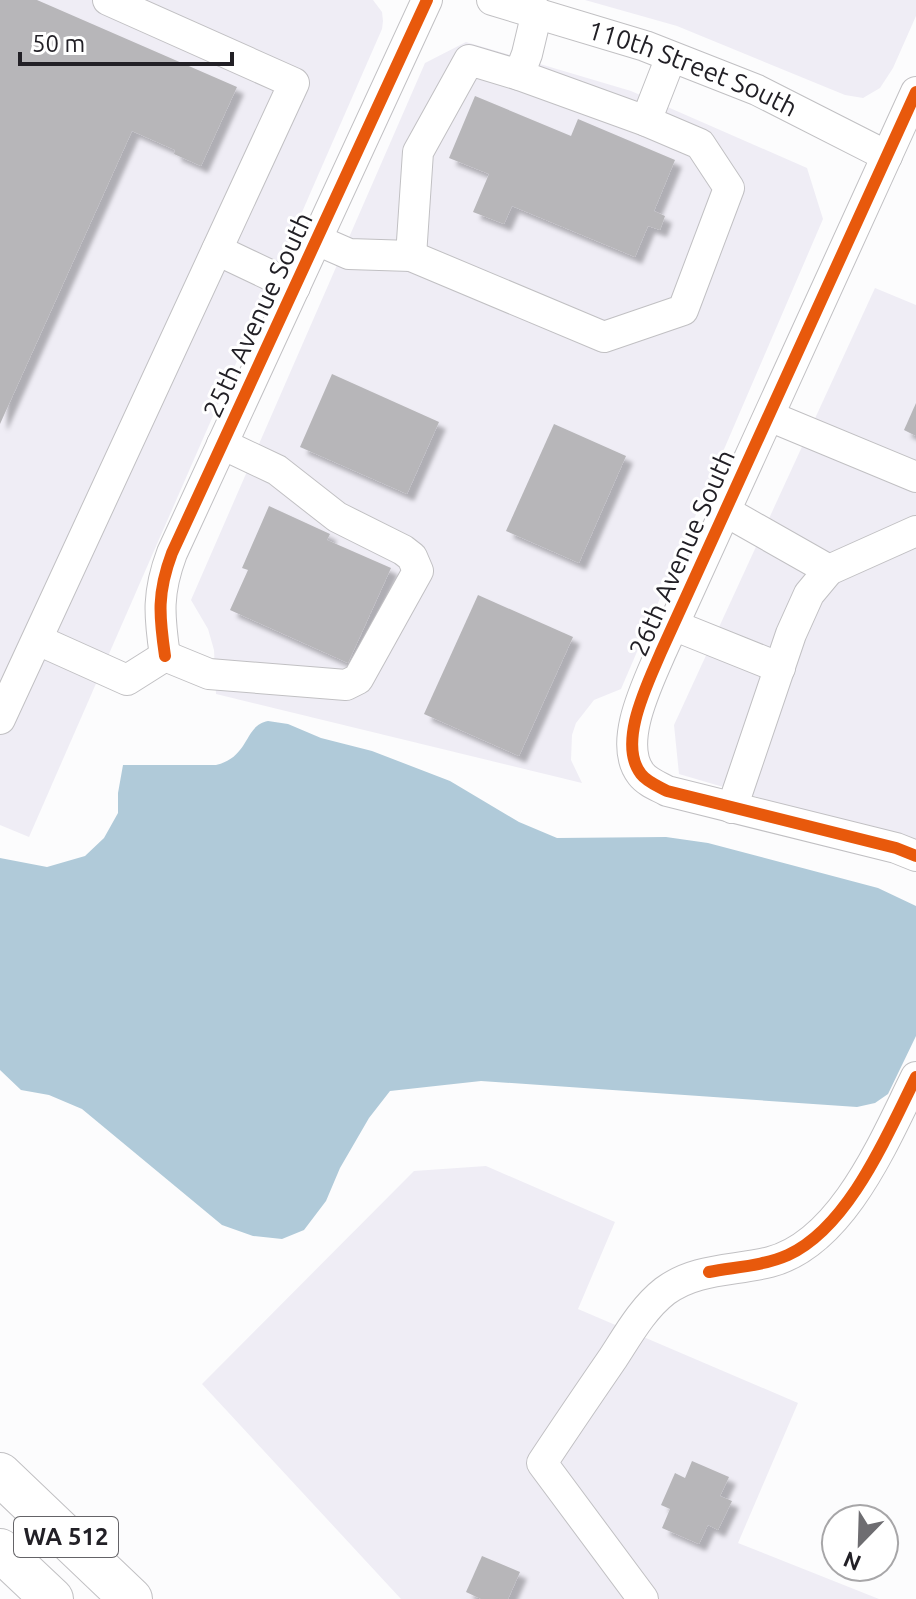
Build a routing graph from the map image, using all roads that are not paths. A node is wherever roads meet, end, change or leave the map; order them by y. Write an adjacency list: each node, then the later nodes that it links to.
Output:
1 (427, 0): 10 (street, 25th Avenue South)
2 (492, 0): 4 (street, 110th Street South)
3 (120, 3): 11 (street)
4 (537, 12): 5 (street, 110th Street South); 6 (street)
5 (671, 57): 8 (street); 9 (street, 110th Street South)
6 (519, 75): 8 (street); 12 (street)
7 (916, 92): 9 (street, 26th Avenue South)
8 (646, 121): 12 (street)
9 (887, 156): 14 (street, 26th Avenue South)
10 (317, 240): 12 (street); 13 (street, 25th Avenue South)
11 (217, 250): 13 (street); 21 (street)
12 (411, 256)
13 (295, 287): 15 (street, 25th Avenue South)
14 (769, 416): 16 (street); 17 (street, 26th Avenue South)
15 (222, 444): 22 (street, 25th Avenue South); 22 (street)
16 (916, 477)
17 (725, 511): 19 (street); 20 (street, 26th Avenue South)
18 (916, 531): 19 (street)
19 (829, 570): 23 (street)
20 (673, 625): 23 (street); 25 (street, 26th Avenue South)
21 (38, 640): 22 (street); 24 (street)
22 (165, 656)
23 (780, 668): 25 (street)
24 (0, 719)
25 (732, 808): 26 (street, 26th Avenue South)
26 (916, 856)
27 (916, 1077): 32 (street)
28 (0, 1474): 31 (highway, WA 512)
29 (0, 1550): 30 (highway, WA 512)
30 (52, 1599)
31 (131, 1599)
32 (643, 1599)

